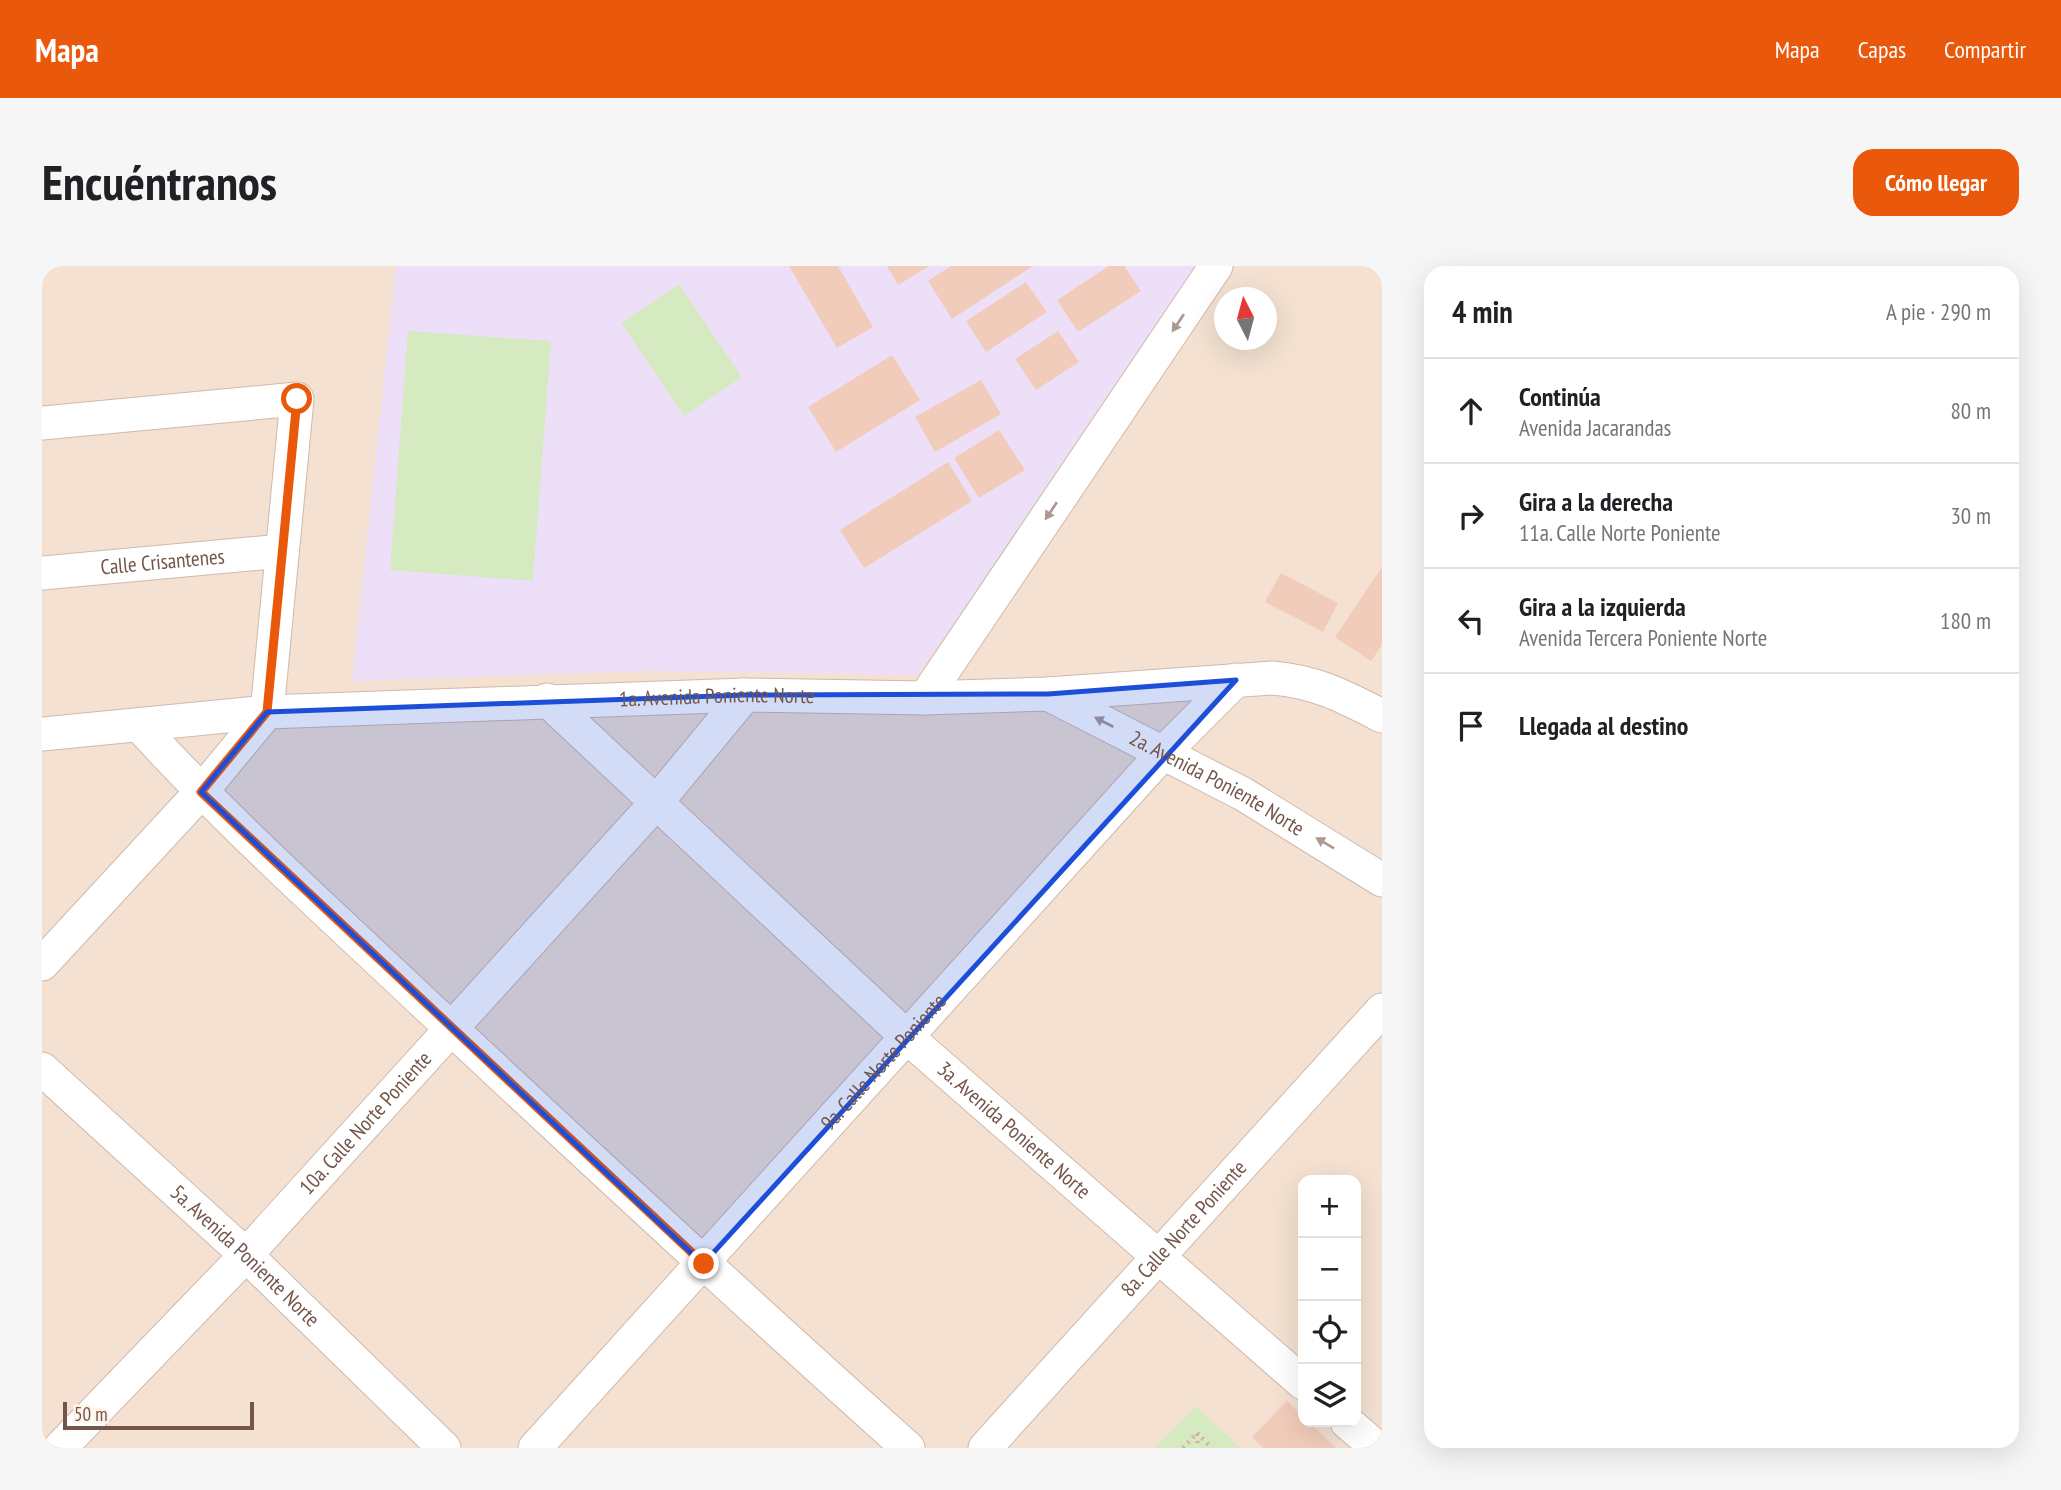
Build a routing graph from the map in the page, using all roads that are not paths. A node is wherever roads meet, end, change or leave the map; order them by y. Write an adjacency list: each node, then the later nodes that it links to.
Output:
1 (1216, 266): 8 (street, one-way to 8)
2 (42, 423): 3 (street)
3 (282, 551): 4 (street, Calle Crisantenes); 10 (street)
4 (42, 573)
5 (1236, 680): 6 (street, 1a. Avenida Poniente Norte); 11 (street, 1a. Avenida Poniente Norte); 14 (street, 9a. Calle Norte Poniente)
6 (1048, 694): 8 (street, 1a. Avenida Poniente Norte); 14 (street, 2a. Avenida Poniente Norte, one-way to 6)
7 (745, 695): 8 (street, 1a. Avenida Poniente Norte); 9 (street, 1a. Avenida Poniente Norte); 16 (street, 10a. Calle Norte Poniente)
8 (925, 698)
9 (547, 700): 10 (street, 1a. Avenida Poniente Norte); 16 (street, 3a. Avenida Poniente Norte)
10 (267, 712): 12 (street, 1a. Avenida Poniente Norte); 15 (street)
11 (1382, 716)
12 (140, 726): 13 (street, 1a. Avenida Poniente Norte); 15 (street)
13 (42, 734)
14 (1164, 752): 17 (street, 2a. Avenida Poniente Norte, one-way to 14); 21 (street, 9a. Calle Norte Poniente)
15 (201, 792): 18 (street); 20 (street)
16 (655, 804): 20 (street, 10a. Calle Norte Poniente); 21 (street, 3a. Avenida Poniente Norte)
17 (1382, 880)
18 (42, 964)
19 (1382, 1010): 24 (street, 8a. Calle Norte Poniente)
20 (450, 1028): 23 (street, 10a. Calle Norte Poniente); 25 (street)
21 (906, 1037): 24 (street, 3a. Avenida Poniente Norte); 25 (street, 9a. Calle Norte Poniente)
22 (42, 1069): 23 (street, 5a. Avenida Poniente Norte)
23 (246, 1255): 28 (street, 10a. Calle Norte Poniente); 29 (street, 5a. Avenida Poniente Norte)
24 (1160, 1257): 26 (street, 3a. Avenida Poniente Norte); 32 (street, 8a. Calle Norte Poniente)
25 (704, 1264): 30 (street, 9a. Calle Norte Poniente); 31 (street)
26 (1298, 1379)
27 (1353, 1427): 33 (street)
28 (60, 1448)
29 (444, 1448)
30 (535, 1448)
31 (908, 1448)
32 (985, 1448)
33 (1377, 1448)

